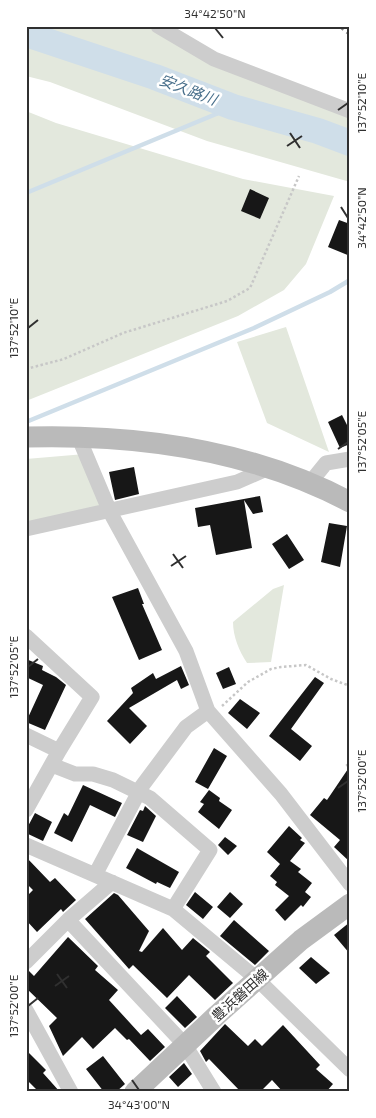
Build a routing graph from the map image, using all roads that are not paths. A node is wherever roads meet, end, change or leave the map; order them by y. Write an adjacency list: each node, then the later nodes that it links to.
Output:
1 (158, 26): 2 (street)
2 (350, 111)
3 (78, 436): 4 (street); 6 (street); 9 (street)
4 (26, 437)
5 (350, 459): 7 (street)
6 (269, 468): 7 (street); 9 (street)
7 (309, 484): 8 (street)
8 (350, 502)
9 (110, 512): 10 (street); 12 (street)
10 (26, 529)
11 (26, 636): 14 (street)
12 (210, 713): 15 (street); 20 (street)
13 (26, 735): 14 (street)
14 (55, 758): 15 (street); 16 (street)
15 (138, 792): 18 (street); 22 (street)
16 (26, 810)
17 (26, 845): 18 (street)
18 (95, 875): 19 (street)
19 (112, 882): 22 (street); 23 (street)
20 (350, 884)
21 (350, 904): 25 (street, 豊浜磐田線)
22 (173, 909): 25 (street)
23 (68, 920): 24 (street); 27 (street)
24 (26, 962)
25 (257, 979): 27 (street, 豊浜磐田線); 28 (street)
26 (26, 1010): 29 (street)
27 (185, 1045): 30 (street, 豊浜磐田線); 31 (street)
28 (350, 1070)
29 (71, 1092)
30 (135, 1092)
31 (214, 1092)

